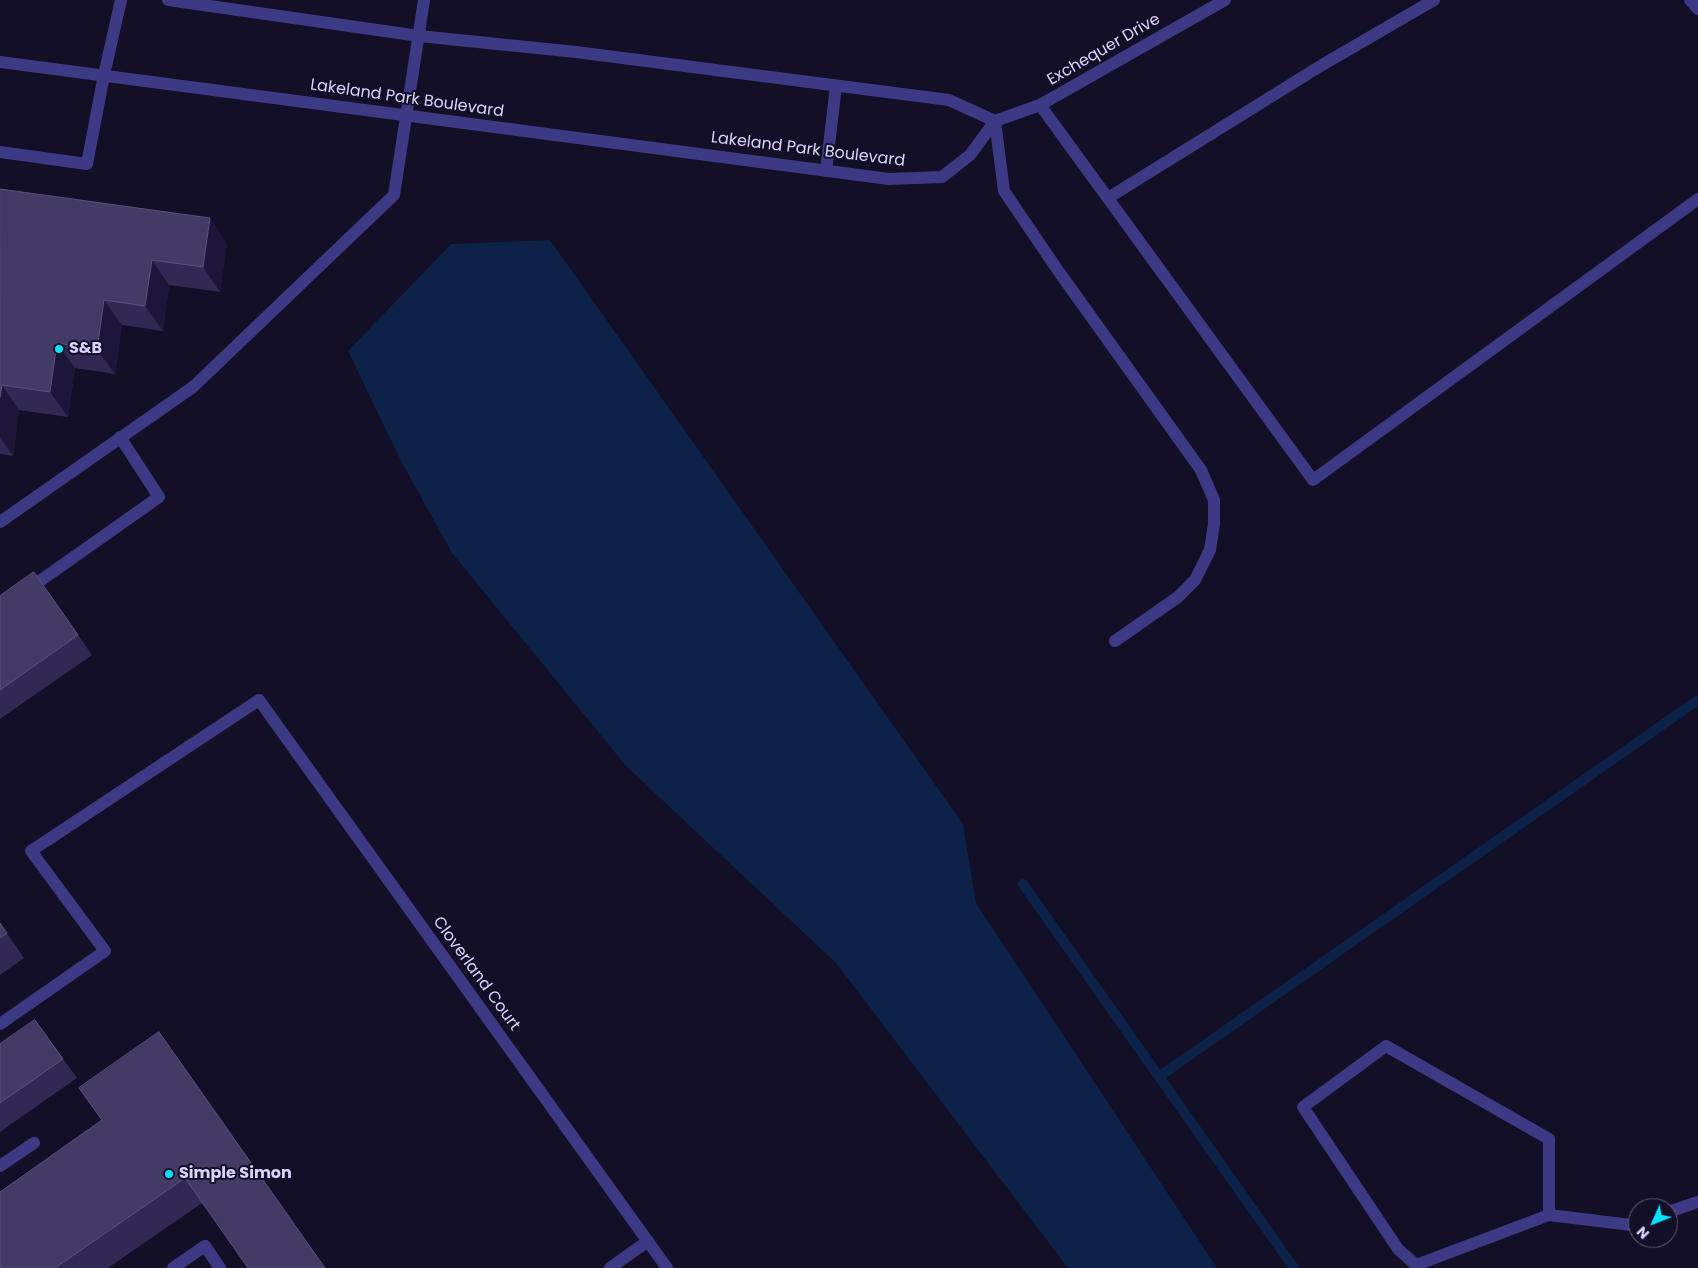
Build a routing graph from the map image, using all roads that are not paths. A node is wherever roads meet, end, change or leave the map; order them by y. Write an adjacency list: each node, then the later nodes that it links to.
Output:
1 (121, 0): 10 (street)
2 (168, 0): 8 (street)
3 (424, 0): 8 (street)
4 (1225, 0): 12 (street, Exchequer Drive)
5 (1434, 0): 17 (street)
6 (1690, 0): 7 (street)
7 (1698, 9)
8 (419, 36): 11 (street); 13 (street)
9 (0, 62): 10 (street, Lakeland Park Boulevard)
10 (104, 75): 13 (street, Lakeland Park Boulevard); 15 (street)
11 (836, 86): 14 (street); 16 (street)
12 (1040, 105): 14 (street, Exchequer Drive); 17 (street)
13 (406, 115): 16 (street, Lakeland Park Boulevard); 19 (street)
14 (995, 122): 16 (street, Lakeland Park Boulevard); 22 (street)
15 (0, 152)
16 (826, 171)
17 (1108, 198): 18 (street)
18 (1698, 199)
19 (120, 438): 20 (street); 21 (street)
20 (0, 522)
21 (0, 609)
22 (1115, 641)
23 (0, 1024): 30 (street, Cloverland Court)
24 (34, 1143): 25 (street)
25 (0, 1166)
26 (1698, 1202): 27 (street)
27 (1678, 1209)
28 (1549, 1215): 28 (street); 29 (street)
29 (1628, 1226)
30 (648, 1241): 33 (street); 34 (street, Cloverland Court)
31 (173, 1268): 32 (street)
32 (220, 1268)
33 (610, 1268)
34 (667, 1268)

